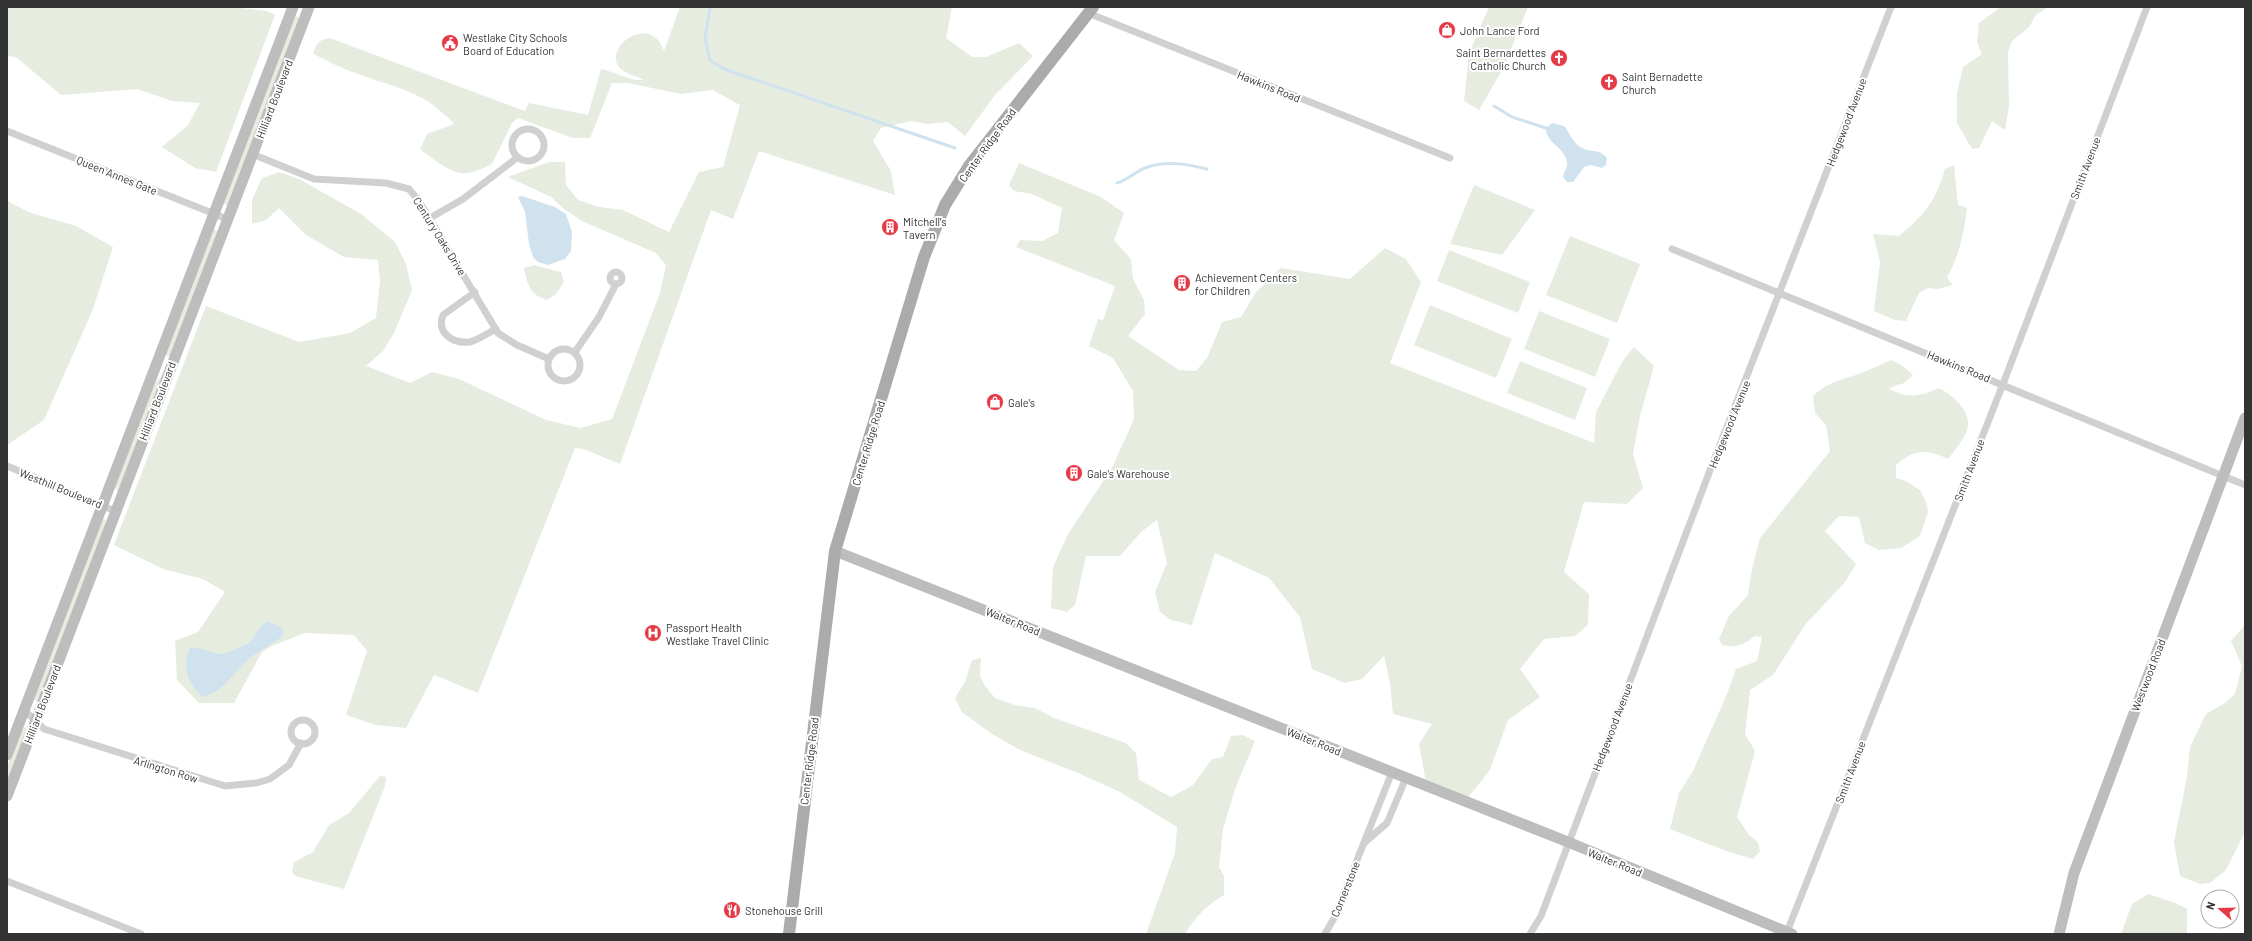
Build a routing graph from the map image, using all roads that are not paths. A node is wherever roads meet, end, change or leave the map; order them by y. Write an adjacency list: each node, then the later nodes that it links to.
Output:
1 (293, 7): 10 (main road, Hilliard Boulevard)
2 (309, 7): 7 (main road, Hilliard Boulevard)
3 (1891, 7): 16 (street, Hedgewood Avenue)
4 (2147, 7): 20 (street, Smith Avenue)
5 (1091, 10): 9 (street, Hawkins Road); 27 (main road, Center Ridge Road)
6 (7, 132): 10 (street, Queen Annes Gate)
7 (252, 154): 11 (street, Century Oaks Drive); 12 (main road, Hilliard Boulevard)
8 (518, 157): 8 (street); 11 (street)
9 (1450, 158)
10 (214, 213): 12 (street, Queen Annes Gate); 25 (main road, Hilliard Boulevard)
11 (430, 218): 15 (street, Century Oaks Drive)
12 (227, 219): 26 (main road, Hilliard Boulevard)
13 (1672, 249): 16 (street, Hawkins Road)
14 (616, 284): 18 (street)
15 (475, 292): 17 (street, Century Oaks Drive); 17 (street)
16 (1781, 294): 20 (street, Hawkins Road); 35 (street, Hedgewood Avenue)
17 (496, 329): 19 (street, Century Oaks Drive)
18 (575, 352): 19 (street); 19 (street)
19 (549, 359)
20 (2002, 384): 23 (street, Hawkins Road); 38 (street, Smith Avenue)
21 (2245, 418): 23 (main road, Westwood Road)
22 (7, 466): 25 (street, Westhill Boulevard)
23 (2223, 476): 24 (street, Hawkins Road); 43 (main road, Westwood Road)
24 (2245, 485)
25 (102, 504): 26 (street, Westhill Boulevard); 28 (main road, Hilliard Boulevard)
26 (115, 511): 29 (main road, Hilliard Boulevard)
27 (835, 551): 32 (main road, Walter Road); 40 (main road, Center Ridge Road)
28 (24, 710): 29 (street, Arlington Row); 31 (main road, Hilliard Boulevard)
29 (36, 720): 30 (street, Arlington Row); 34 (main road, Hilliard Boulevard)
30 (301, 743)
31 (7, 755)
32 (1392, 772): 33 (main road, Walter Road); 36 (street, Cornerstone)
33 (1406, 778): 35 (main road, Walter Road); 36 (street, Cornerstone)
34 (7, 796)
35 (1568, 842): 38 (main road, Walter Road); 42 (street, Hedgewood Avenue)
36 (1364, 843): 41 (street, Cornerstone)
37 (7, 881): 39 (street)
38 (1789, 933)
39 (141, 934)
40 (789, 934)
41 (1325, 934)
42 (1530, 934)
43 (2059, 934)

